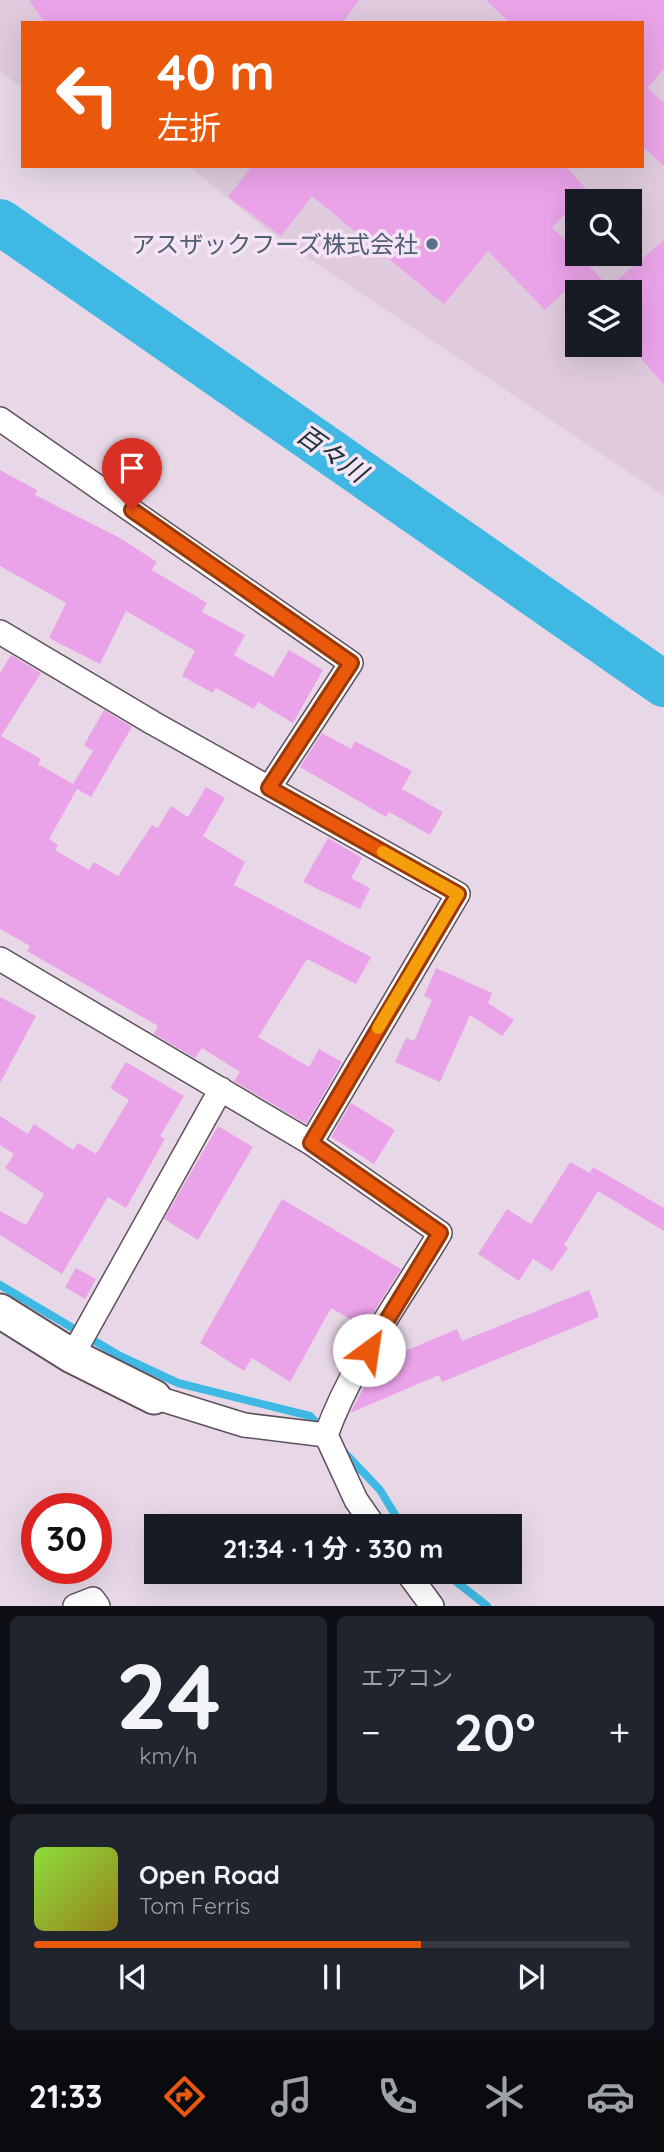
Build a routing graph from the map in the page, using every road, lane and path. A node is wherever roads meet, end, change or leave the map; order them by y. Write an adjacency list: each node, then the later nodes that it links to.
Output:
1 (0, 419): 3 (street)
2 (0, 632): 3 (street)
3 (269, 788): 6 (street)
4 (0, 959): 5 (street)
5 (220, 1089): 6 (street); 8 (street)
6 (311, 1143): 10 (street)
7 (0, 1311): 8 (street)
8 (72, 1356): 9 (street)
9 (154, 1397): 10 (street)
10 (326, 1435): 11 (street)
11 (366, 1514)
12 (416, 1584): 15 (street)
13 (75, 1606): 14 (street)
14 (98, 1606)
15 (432, 1606)

